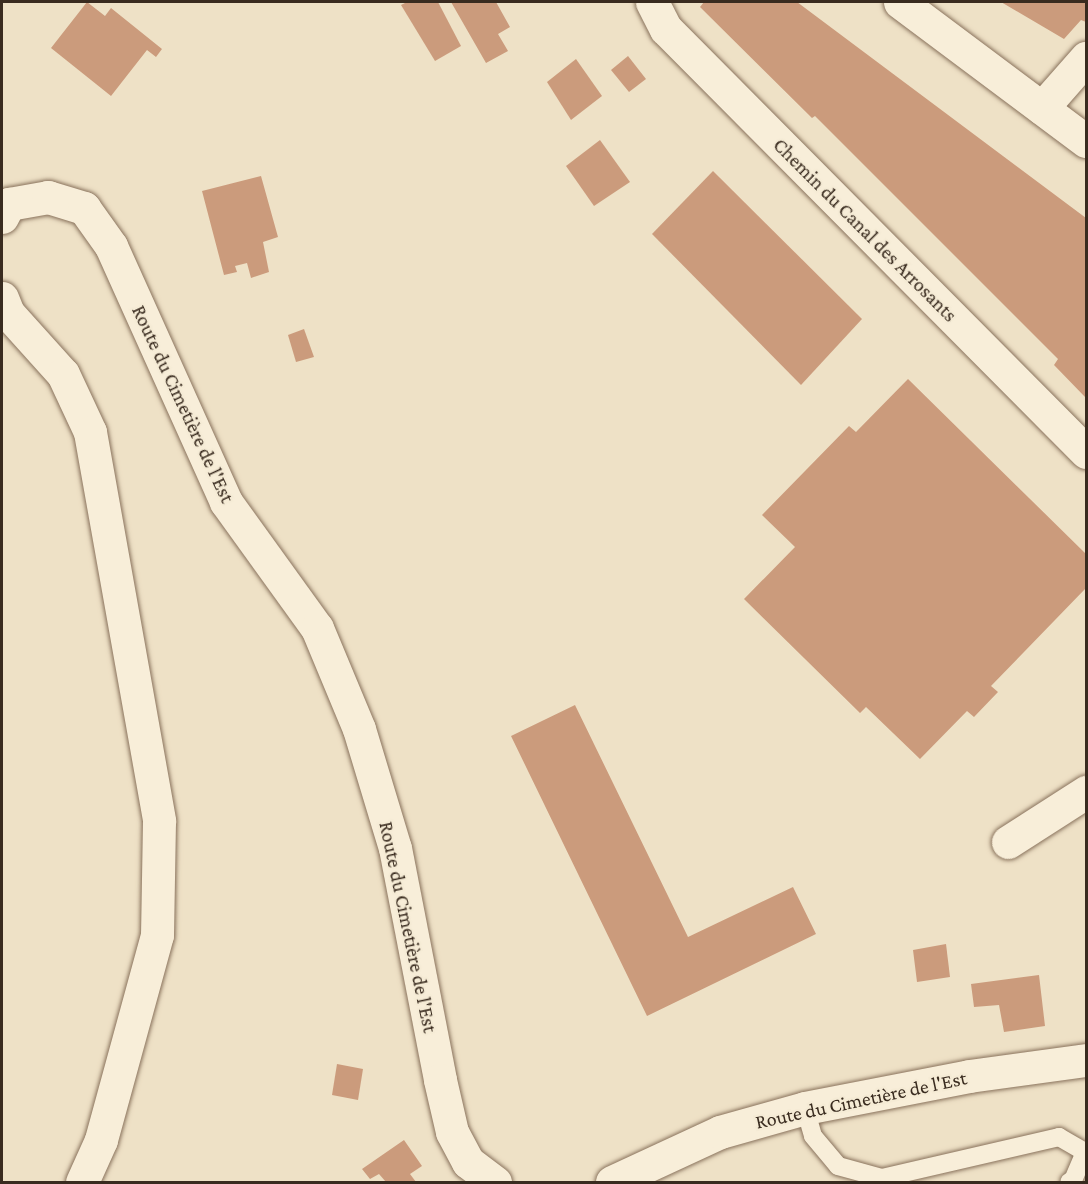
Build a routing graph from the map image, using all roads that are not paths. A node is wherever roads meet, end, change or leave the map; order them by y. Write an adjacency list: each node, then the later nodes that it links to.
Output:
1 (652, 2): 8 (street, Chemin du Canal des Arrosants)
2 (900, 2): 4 (street)
3 (1086, 58): 4 (street)
4 (1042, 108): 5 (street)
5 (1086, 141)
6 (2, 217): 15 (street, Route du Cimetière de l'Est)
7 (2, 298): 14 (street)
8 (1086, 452)
9 (1086, 792): 10 (street)
10 (1008, 842)
11 (1086, 1060): 12 (street, Route du Cimetière de l'Est)
12 (805, 1108): 13 (lane); 16 (street, Route du Cimetière de l'Est)
13 (1086, 1152): 17 (lane)
14 (82, 1182)
15 (495, 1182)
16 (612, 1182)
17 (1069, 1182)

